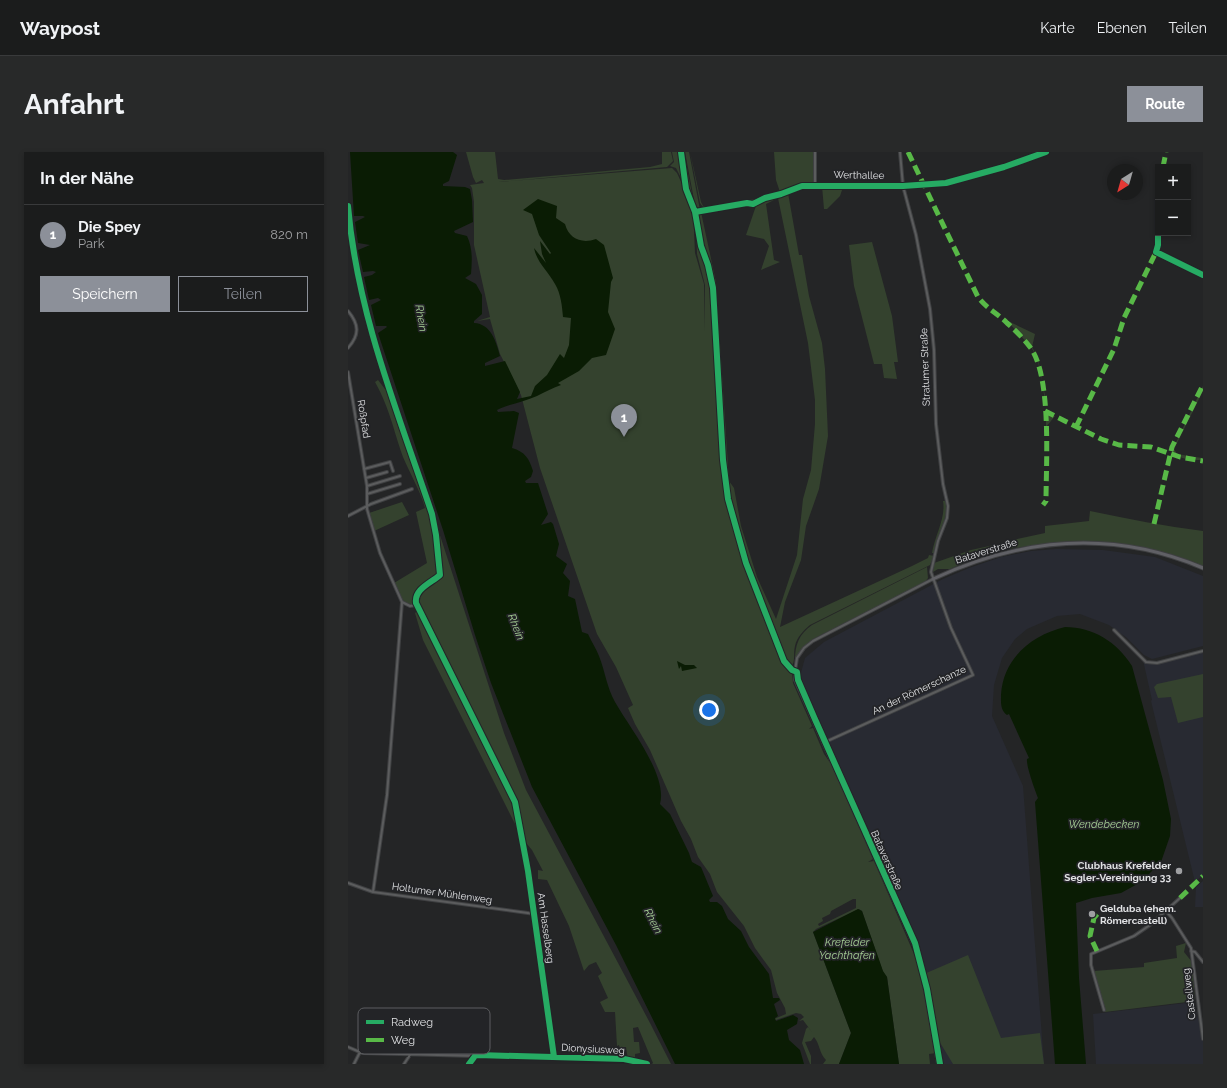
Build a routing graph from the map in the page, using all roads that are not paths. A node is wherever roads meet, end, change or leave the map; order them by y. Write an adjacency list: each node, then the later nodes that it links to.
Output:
1 (815, 152): 3 (street, Werthallee)
2 (900, 152): 3 (street, Stratumer Straße)
3 (903, 186): 19 (street, Stratumer Straße)
4 (348, 311): 5 (street)
5 (348, 348)
6 (348, 372): 7 (street, Roßpfad)
7 (364, 468): 8 (street); 11 (street, Roßpfad)
8 (393, 470)
9 (387, 472): 11 (street)
10 (400, 476): 13 (street)
11 (366, 478): 13 (street, Roßpfad)
12 (400, 484): 15 (street)
13 (367, 486): 15 (street, Roßpfad)
14 (412, 489): 16 (street)
15 (367, 494): 16 (street, Roßpfad)
16 (367, 506): 17 (street); 20 (street)
17 (348, 516)
18 (1203, 568): 19 (street, Bataverstraße)
19 (933, 579): 24 (street, Bataverstraße); 24 (street, An der Römerschanze)
20 (402, 602): 21 (street); 27 (street)
21 (416, 605)
22 (1114, 630): 23 (street)
23 (1203, 651)
24 (823, 743): 45 (street, Bataverstraße)
25 (515, 802): 30 (street, Am Hasselberg)
26 (348, 883): 27 (street, Holtumer Mühlenweg)
27 (373, 892): 30 (street, Holtumer Mühlenweg)
28 (1180, 898): 29 (street)
29 (1166, 911): 31 (street); 33 (street)
30 (535, 914): 40 (street, Am Hasselberg)
31 (1191, 950): 32 (street); 34 (street, Castellweg)
32 (1203, 962)
33 (1104, 1010)
34 (1203, 1039)
35 (348, 1047): 36 (street)
36 (358, 1051)
37 (359, 1054): 41 (street)
38 (410, 1054): 39 (street, Dionysiusweg); 42 (street)
39 (475, 1056): 40 (street, Dionysiusweg); 43 (street)
40 (554, 1057): 44 (street, Dionysiusweg)
41 (354, 1064)
42 (404, 1064)
43 (469, 1064)
44 (647, 1064)
45 (938, 1064)

